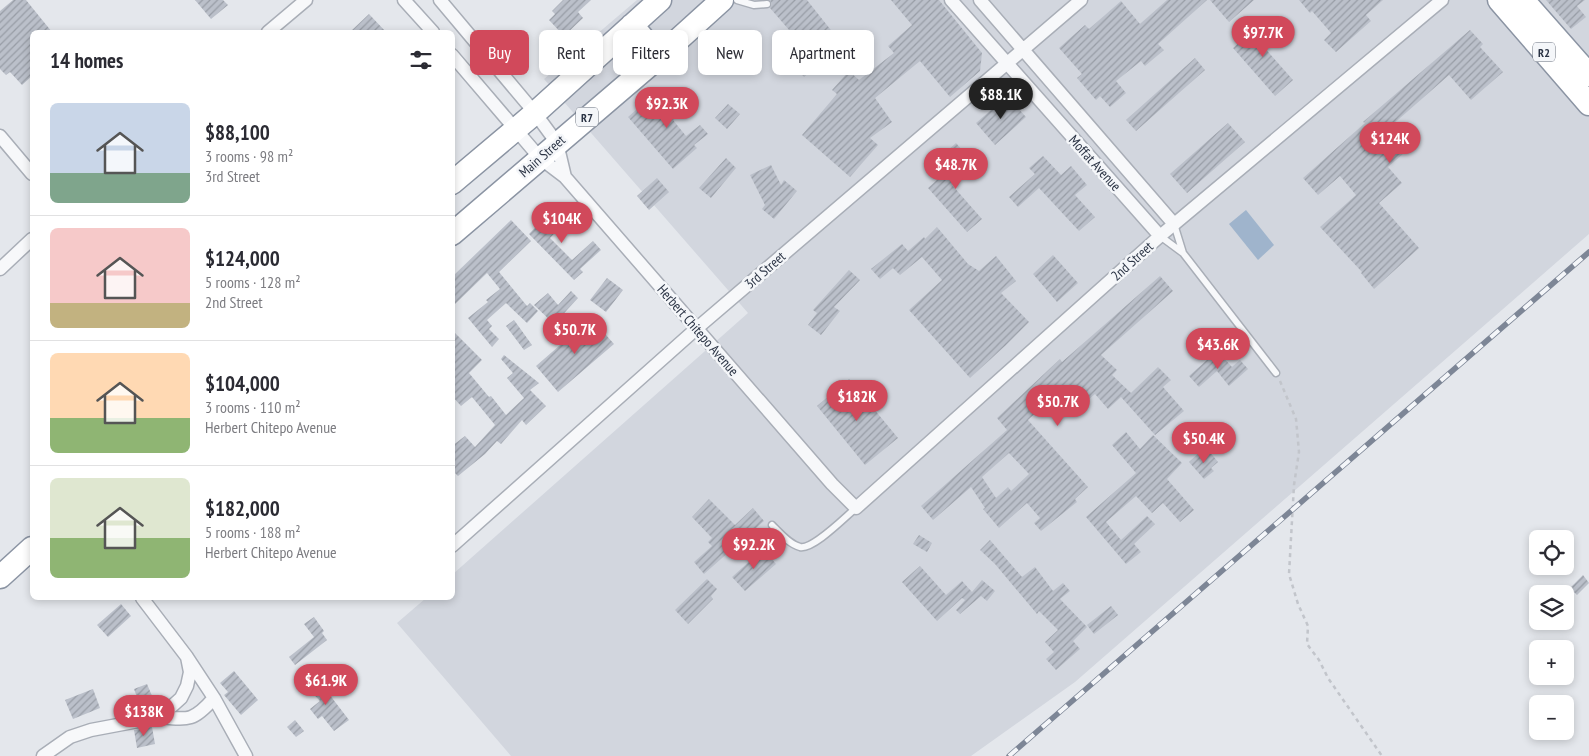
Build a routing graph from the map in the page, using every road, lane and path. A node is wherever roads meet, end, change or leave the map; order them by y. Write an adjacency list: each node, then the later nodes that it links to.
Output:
1 (306, 0): 15 (street)
2 (404, 0): 16 (street)
3 (440, 0): 25 (street, Herbert Chitepo Avenue)
4 (722, 0): 18 (highway, Main Street / R7)
5 (737, 0): 13 (lane)
6 (951, 0): 21 (street, Moffat Avenue)
7 (980, 0): 19 (street, Moffat Avenue)
8 (1081, 0): 19 (street, 3rd Street)
9 (1442, 0): 33 (street, 2nd Street)
10 (1499, 0): 24 (highway, R2)
11 (1523, 0): 23 (highway, R2)
12 (652, 4): 14 (highway)
13 (766, 4)
14 (632, 25): 17 (highway); 25 (highway)
15 (270, 30)
16 (431, 30)
17 (636, 30)
18 (688, 31)
19 (1022, 50): 21 (street, 3rd Street); 33 (street, Moffat Avenue)
20 (455, 58): 26 (street, Herbert Chitepo Avenue)
21 (1006, 64): 35 (street, Moffat Avenue); 39 (street, 3rd Street)
22 (638, 75): 28 (highway, Main Street / R7)
23 (1589, 76)
24 (1589, 104)
25 (535, 113): 26 (highway); 28 (street, Herbert Chitepo Avenue)
26 (516, 128): 29 (street, Herbert Chitepo Avenue); 32 (highway)
27 (0, 136): 30 (street)
28 (557, 143): 29 (highway, Main Street / R7); 31 (street, Herbert Chitepo Avenue)
29 (540, 158): 31 (street, Herbert Chitepo Avenue); 34 (highway, Main Street / R7)
30 (30, 172)
31 (565, 177): 39 (street, Herbert Chitepo Avenue)
32 (455, 180)
33 (1174, 224): 35 (street, 2nd Street); 37 (lane)
34 (455, 231)
35 (1160, 236): 37 (lane); 41 (street, 2nd Street)
36 (30, 241): 38 (street)
37 (1183, 253): 40 (lane)
38 (0, 268)
39 (696, 329): 41 (street, Herbert Chitepo Avenue); 43 (street, 3rd Street)
40 (1276, 373): 52 (path)
41 (856, 508): 42 (lane)
42 (772, 525)
43 (455, 543)
44 (30, 550): 45 (highway)
45 (0, 577)
46 (144, 600): 47 (street)
47 (187, 657): 48 (street); 49 (street)
48 (214, 698): 49 (street); 51 (street)
49 (160, 717): 50 (street)
50 (43, 756)
51 (246, 756)
52 (1382, 756)

